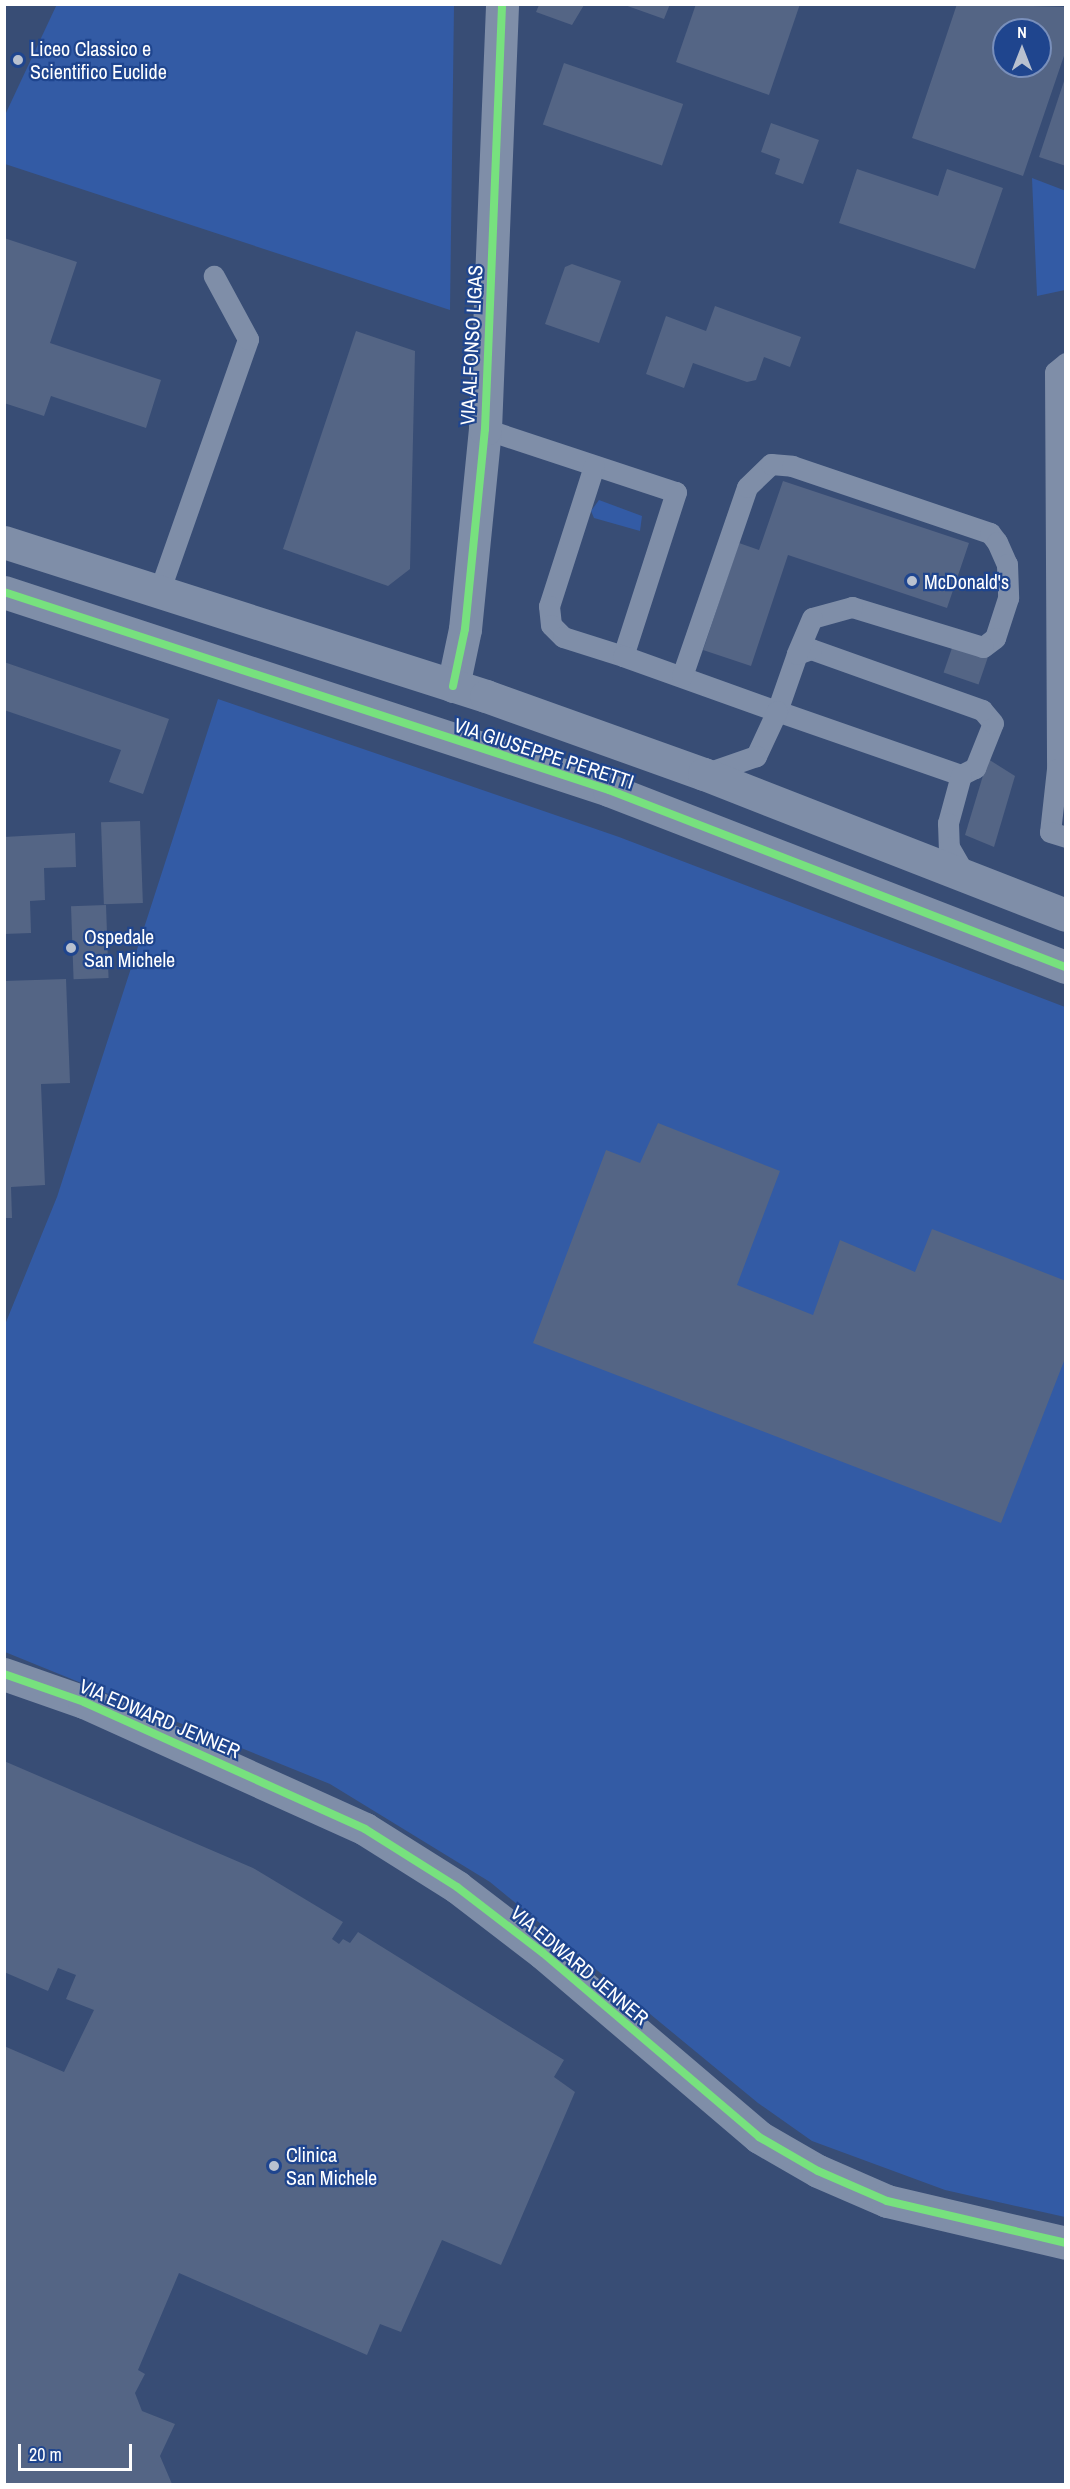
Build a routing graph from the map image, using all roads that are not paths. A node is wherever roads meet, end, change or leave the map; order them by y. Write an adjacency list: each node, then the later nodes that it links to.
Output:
1 (502, 4): 4 (street, VIA ALFONSO LIGAS)
2 (214, 276): 8 (lane)
3 (1065, 363): 16 (lane)
4 (485, 429): 5 (lane); 12 (street, VIA ALFONSO LIGAS)
5 (594, 466): 10 (lane); 10 (lane)
6 (4, 542): 8 (street, VIA GIUSEPPE PERETTI)
7 (4, 592): 19 (street, VIA GIUSEPPE PERETTI)
8 (159, 592): 12 (street, VIA GIUSEPPE PERETTI)
9 (797, 654): 11 (lane); 13 (lane); 15 (lane)
10 (623, 656): 11 (lane)
11 (682, 676): 13 (lane)
12 (453, 686): 14 (street, VIA GIUSEPPE PERETTI)
13 (777, 711): 14 (lane); 15 (lane)
14 (704, 774): 17 (street, VIA GIUSEPPE PERETTI)
15 (961, 775): 17 (lane)
16 (1065, 837)
17 (966, 877): 18 (street, VIA GIUSEPPE PERETTI)
18 (1065, 915)
19 (1065, 967)
20 (4, 1674): 21 (street, VIA EDWARD JENNER)
21 (1065, 2243)

